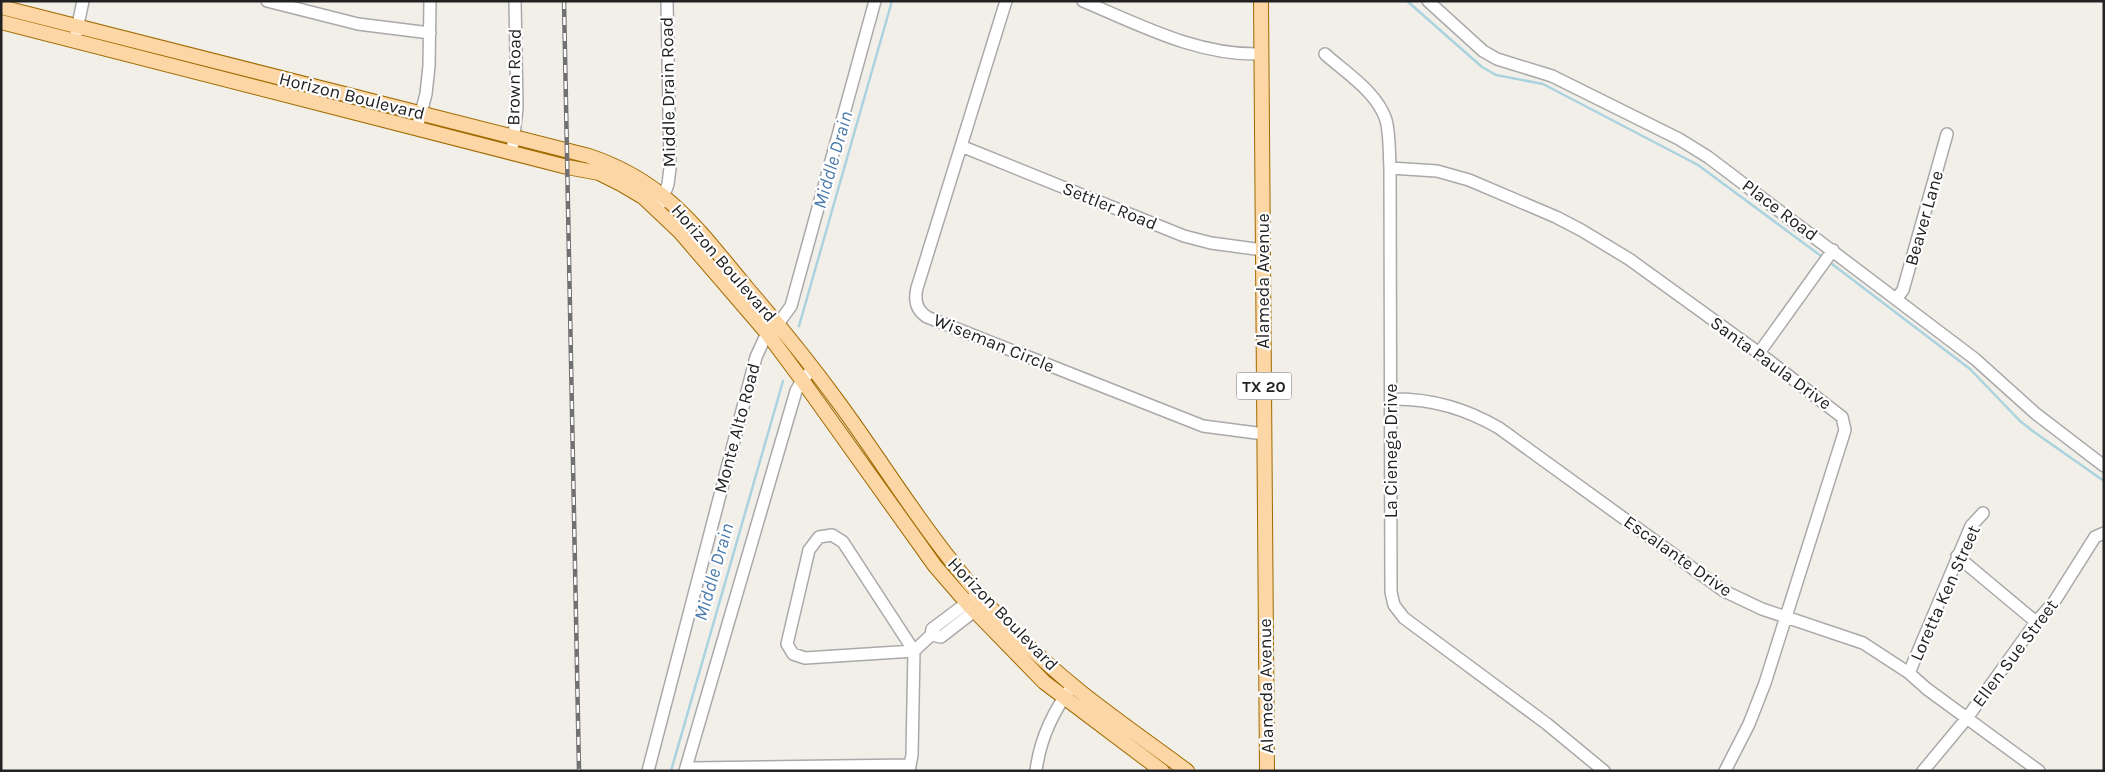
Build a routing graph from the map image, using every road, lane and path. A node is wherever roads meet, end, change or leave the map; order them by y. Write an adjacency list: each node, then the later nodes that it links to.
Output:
1 (83, 1): 13 (street)
2 (267, 1): 14 (street)
3 (430, 1): 14 (street)
4 (515, 1): 21 (street, Brown Road)
5 (667, 1): 25 (street, Middle Drain Road)
6 (875, 1): 30 (street, Monte Alto Road)
7 (1006, 1): 22 (street, Wiseman Circle)
8 (1083, 1): 16 (street)
9 (1261, 1): 16 (main road, Alameda Avenue / TX 20)
10 (1428, 1): 28 (street, Place Road)
11 (1, 7): 13 (main road, Horizon Boulevard)
12 (1, 22): 15 (main road, Horizon Boulevard)
13 (78, 26): 15 (street); 18 (main road, Horizon Boulevard)
14 (430, 33): 18 (street)
15 (74, 41): 19 (main road, Horizon Boulevard)
16 (1262, 54): 27 (main road, Alameda Avenue / TX 20)
17 (1325, 54): 24 (street, La Cienega Drive)
18 (421, 114): 19 (street); 21 (main road, Horizon Boulevard)
19 (417, 128): 23 (main road, Horizon Boulevard)
20 (1947, 134): 29 (street, Beaver Lane)
21 (514, 137): 23 (street, Brown Road); 25 (main road, Horizon Boulevard)
22 (961, 146): 27 (street, Settler Road); 35 (street, Wiseman Circle)
23 (512, 152): 26 (main road, Horizon Boulevard)
24 (1390, 168): 31 (street, Santa Paula Drive); 34 (street, La Cienega Drive)
25 (664, 195): 26 (street, Middle Drain Road); 30 (main road, Horizon Boulevard)
26 (658, 210): 30 (main road, Horizon Boulevard)
27 (1263, 250): 35 (main road, Alameda Avenue / TX 20)
28 (1833, 250): 29 (street, Place Road); 31 (street)
29 (1897, 298): 36 (street, Place Road)
30 (772, 329): 32 (main road, Horizon Boulevard); 33 (main road, Horizon Boulevard); 52 (street, Monte Alto Road)
31 (1759, 353): 42 (street, Santa Paula Drive)
32 (813, 369): 33 (street); 40 (main road, Horizon Boulevard)
33 (802, 380): 41 (main road, Horizon Boulevard); 51 (street)
34 (1391, 399): 42 (street, Escalante Drive); 57 (street, La Cienega Drive)
35 (1264, 434): 56 (main road, Alameda Avenue / TX 20)
36 (2104, 466)
37 (1983, 513): 39 (street, Loretta Ken Street)
38 (2104, 533): 43 (street, Ellen Sue Street)
39 (1957, 556): 43 (street); 45 (street, Loretta Ken Street)
40 (983, 597): 41 (street); 46 (main road, Horizon Boulevard)
41 (971, 607): 44 (street); 47 (main road, Horizon Boulevard)
42 (1785, 617): 45 (street, Escalante Drive); 58 (street, Santa Paula Drive)
43 (2036, 622): 48 (street, Ellen Sue Street)
44 (914, 651): 44 (street); 49 (street)
45 (1909, 673): 48 (street, Escalante Drive)
46 (1073, 685): 47 (street); 55 (main road, Horizon Boulevard)
47 (1064, 696): 53 (street); 54 (main road, Horizon Boulevard)
48 (1966, 718): 59 (street, Ellen Sue Street); 60 (street, Escalante Drive)
49 (909, 768): 50 (street)
50 (751, 769): 51 (street)
51 (690, 770)
52 (648, 771)
53 (1036, 771)
54 (1162, 771)
55 (1187, 771)
56 (1267, 771)
57 (1604, 771)
58 (1725, 771)
59 (1923, 771)
60 (2039, 771)

